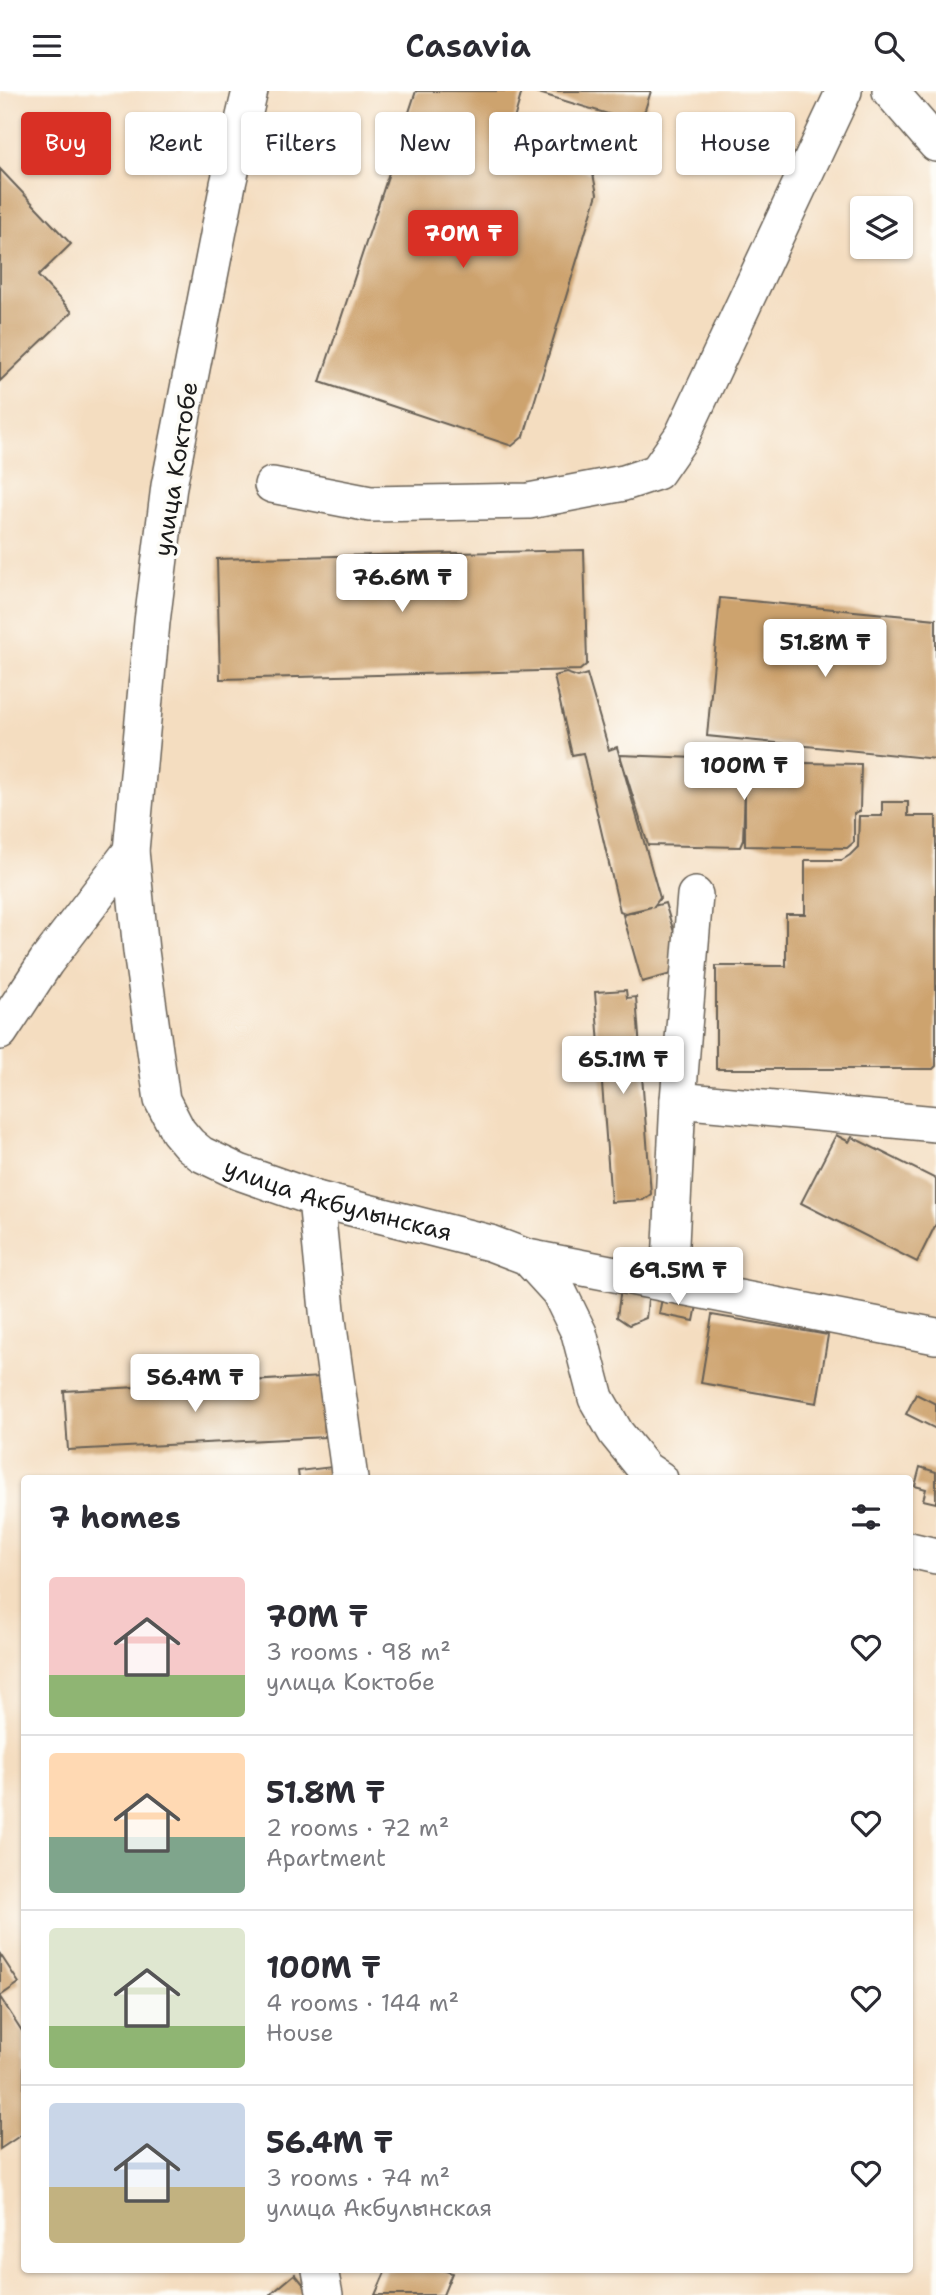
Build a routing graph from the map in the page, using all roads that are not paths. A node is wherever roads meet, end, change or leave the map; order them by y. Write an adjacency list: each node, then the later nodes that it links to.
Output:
1 (250, 91): 6 (street, улица Коктобе)
2 (844, 91): 5 (street)
3 (890, 91): 4 (street)
4 (936, 144)
5 (272, 485)
6 (131, 851): 8 (street); 11 (street, улица Акбулынская)
7 (695, 895): 9 (street)
8 (0, 1033)
9 (678, 1100): 10 (street); 13 (street)
10 (936, 1124)
11 (316, 1199): 12 (street, улица Акбулынская); 15 (street)
12 (527, 1257): 13 (street); 16 (street, улица Акбулынская)
13 (669, 1285): 14 (street)
14 (936, 1336)
15 (349, 1475)
16 (654, 1475)
17 (913, 1551): 18 (street)
18 (936, 1556)
19 (321, 2273): 20 (street)
20 (325, 2295)

